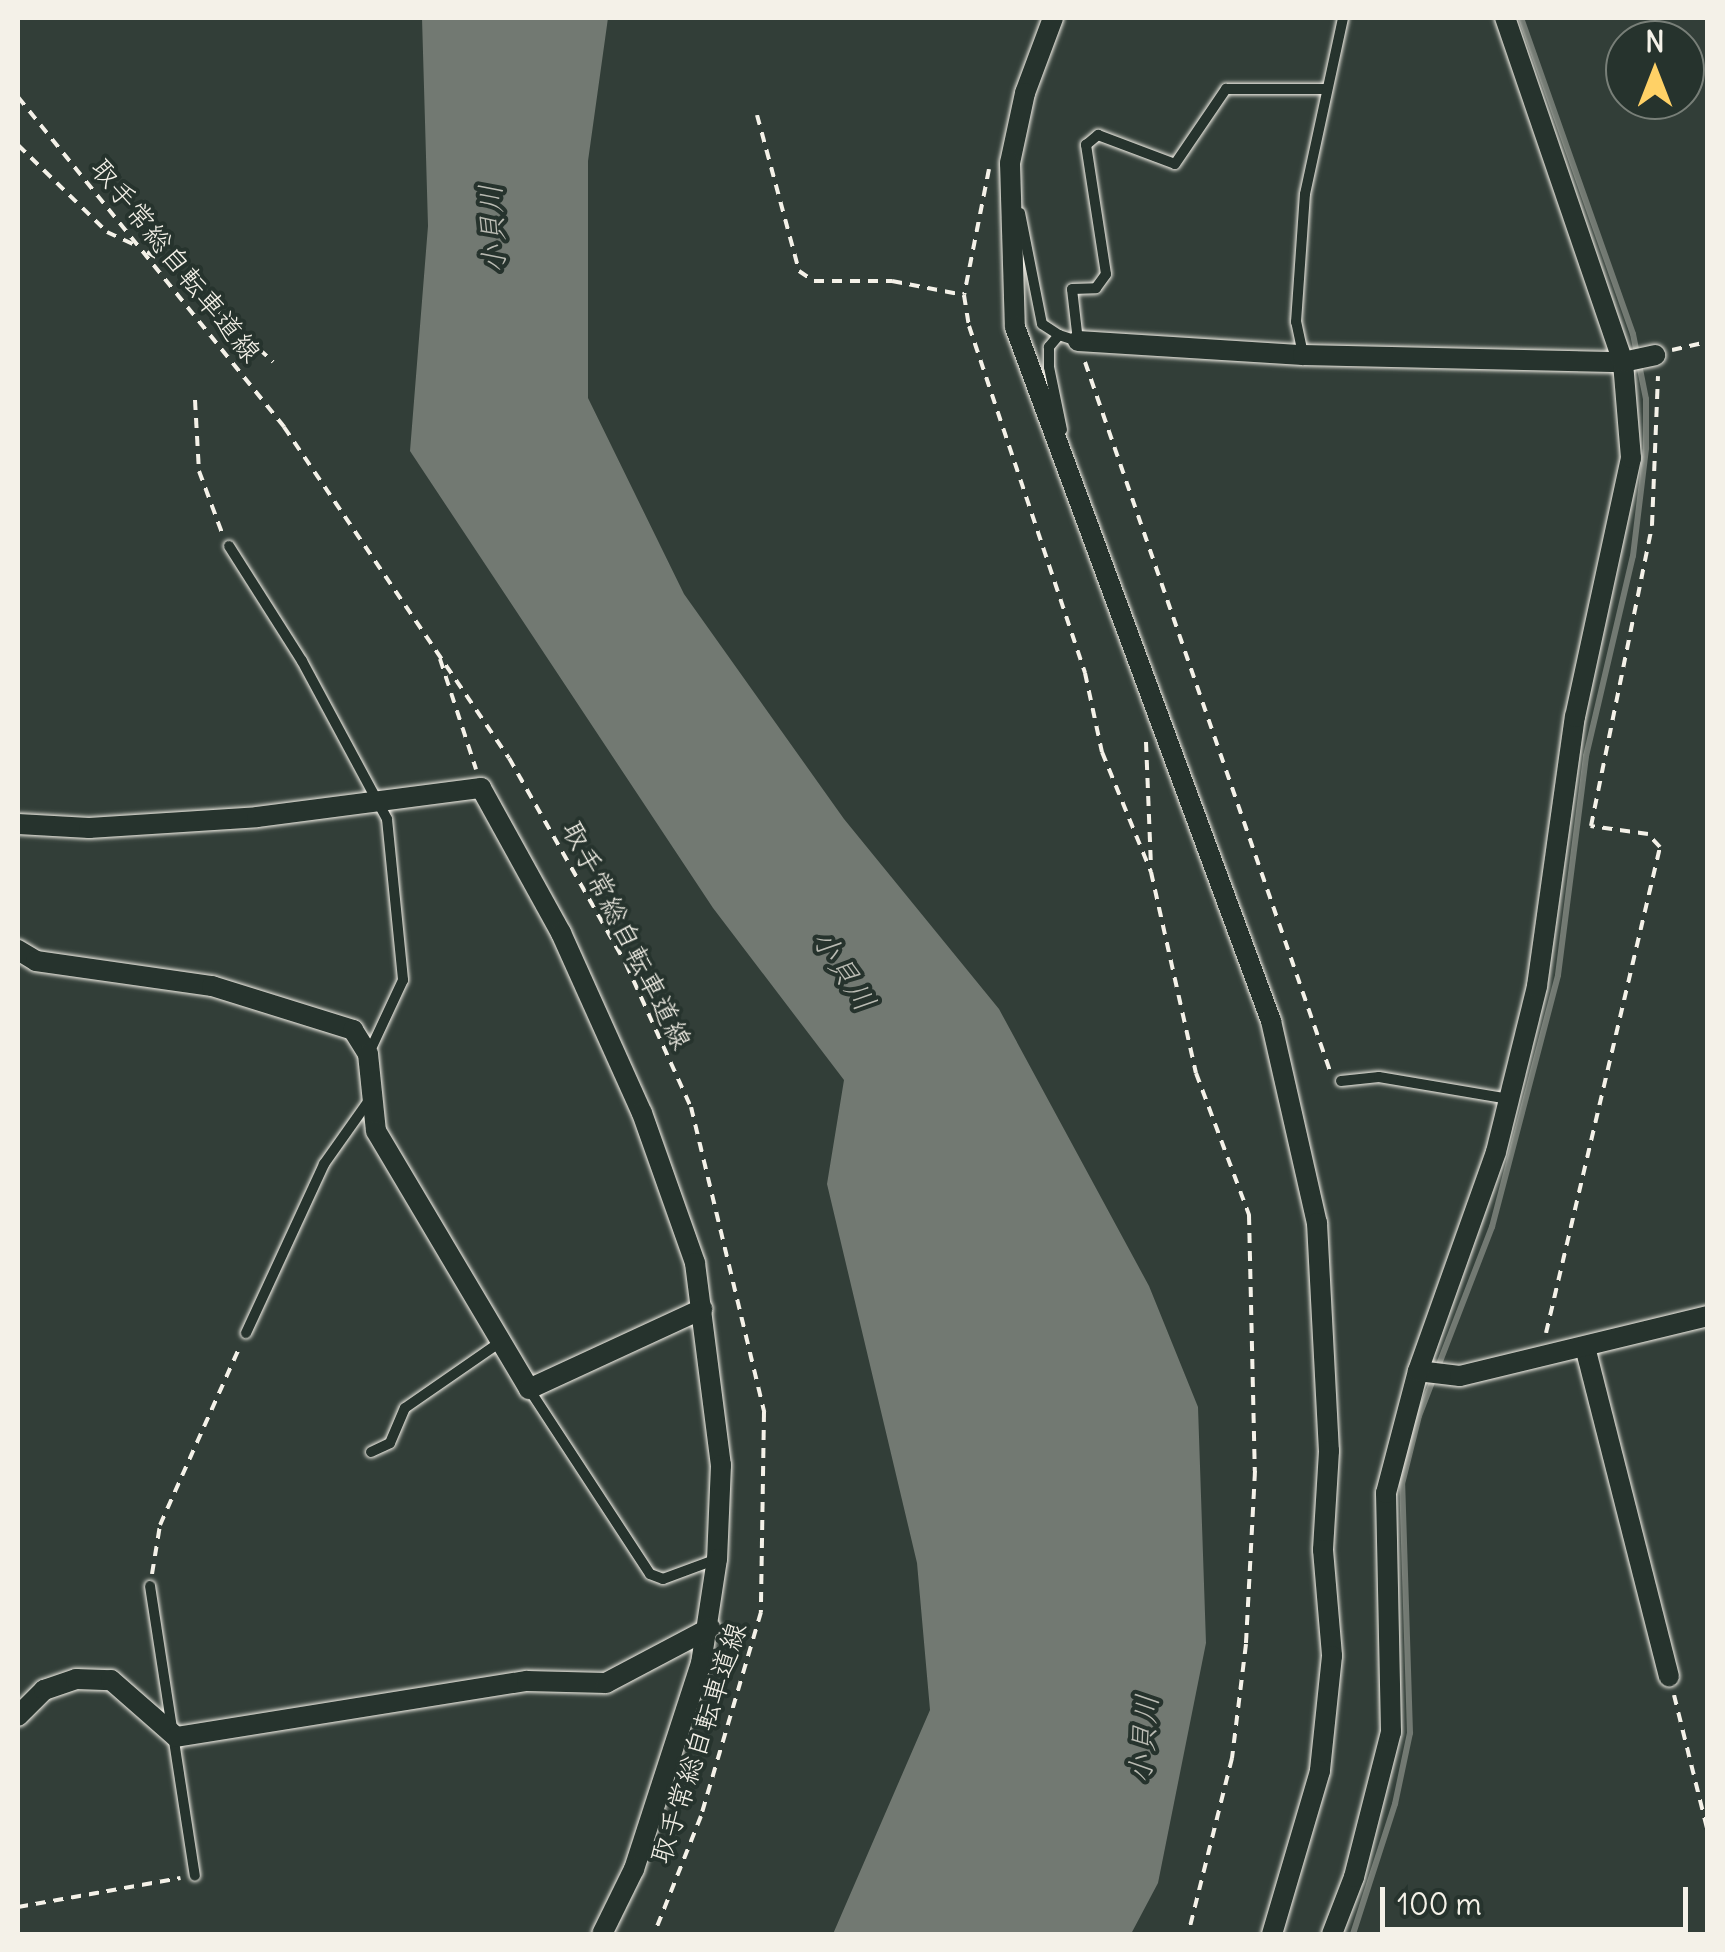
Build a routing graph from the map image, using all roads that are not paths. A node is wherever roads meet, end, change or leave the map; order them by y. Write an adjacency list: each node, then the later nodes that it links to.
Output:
1 (1052, 18): 5 (street)
2 (1343, 18): 4 (lane)
3 (1505, 18): 8 (street)
4 (1327, 89): 6 (lane); 7 (lane)
5 (1011, 158): 6 (lane); 9 (street)
6 (1068, 338): 7 (street); 9 (lane)
7 (1303, 355): 8 (street)
8 (1641, 358): 17 (street)
9 (1078, 507): 34 (street)
10 (229, 546): 11 (lane)
11 (382, 803): 12 (street); 14 (lane); 18 (street)
12 (18, 824)
13 (18, 950): 14 (street)
14 (368, 1054): 16 (street)
15 (1340, 1081): 17 (lane)
16 (370, 1099): 20 (lane); 21 (street)
17 (1509, 1099): 23 (street)
18 (702, 1309): 24 (street); 26 (street)
19 (1708, 1316): 22 (street)
20 (246, 1332)
21 (499, 1343): 24 (street); 25 (lane)
22 (1585, 1347): 23 (street); 29 (street)
23 (1418, 1371): 35 (street)
24 (528, 1388): 26 (lane)
25 (371, 1452)
26 (717, 1559): 28 (street)
27 (150, 1586): 31 (lane)
28 (710, 1628): 31 (street); 33 (street)
29 (1669, 1676)
30 (18, 1716): 31 (street)
31 (176, 1737): 32 (lane)
32 (195, 1876)
33 (602, 1934)
34 (1272, 1934)
35 (1332, 1934)

